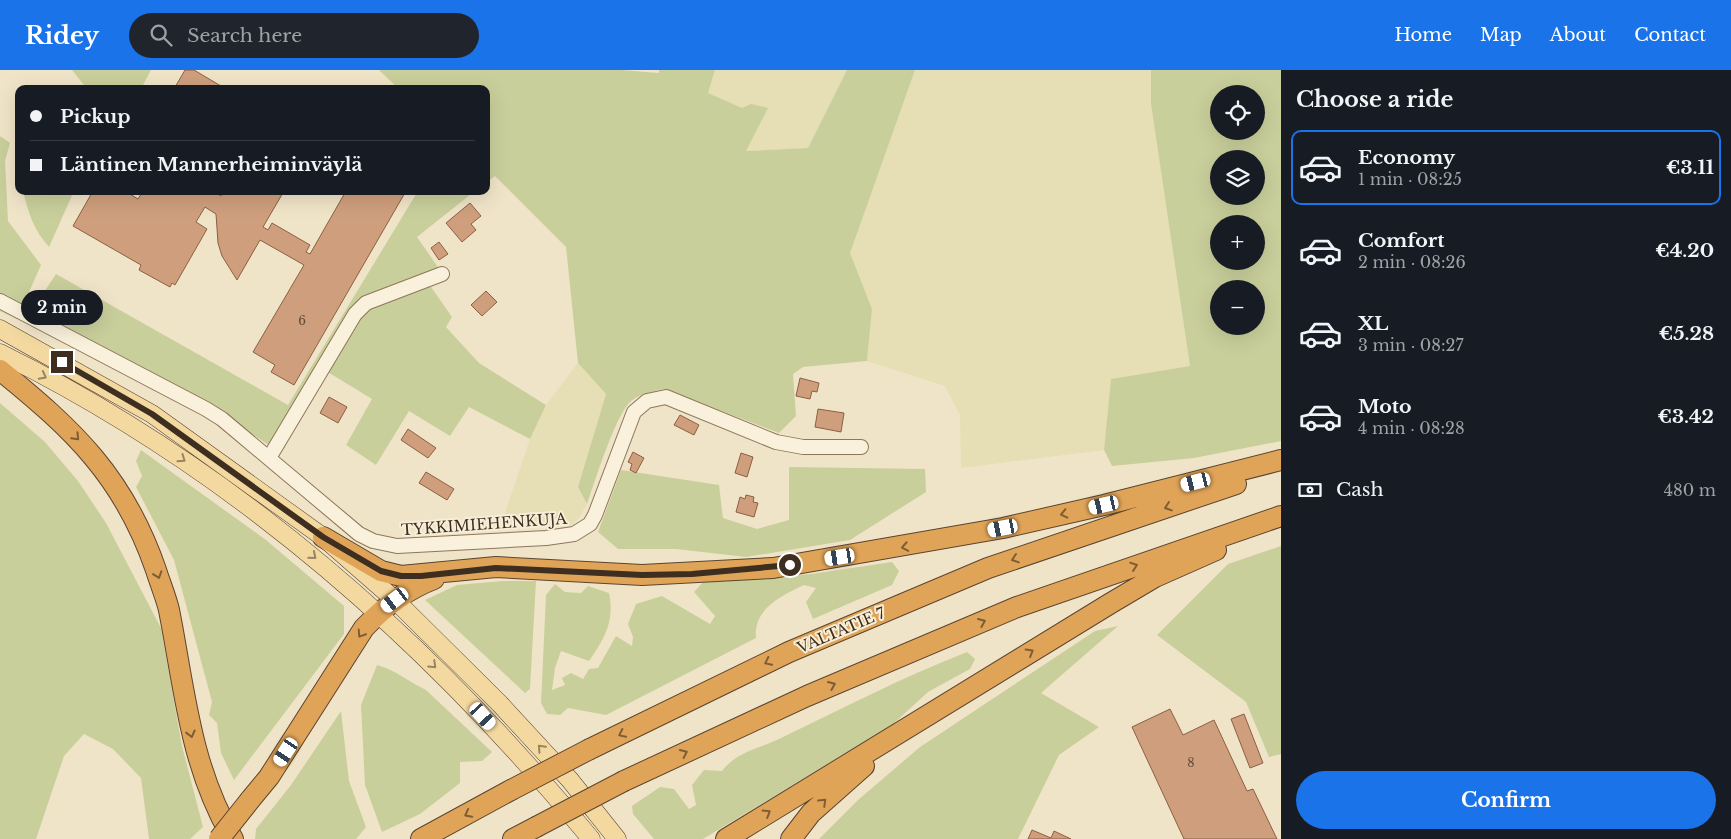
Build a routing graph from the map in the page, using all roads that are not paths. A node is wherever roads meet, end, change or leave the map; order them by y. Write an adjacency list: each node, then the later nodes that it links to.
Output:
1 (442, 274): 7 (street)
2 (0, 301): 7 (street, TYKKIMIEHENKUJA)
3 (0, 329): 12 (main road)
4 (0, 353): 15 (main road, one-way to 15)
5 (0, 370): 18 (highway, one-way to 18)
6 (861, 447): 7 (street, TYKKIMIEHENKUJA)
7 (269, 458)
8 (1281, 460): 13 (highway, one-way to 13)
9 (1281, 469): 19 (highway, VALTATIE 7, one-way to 19, bridge)
10 (1281, 516): 11 (highway)
11 (1260, 522): 16 (highway, one-way to 11); 20 (highway, one-way to 11, bridge)
12 (323, 537): 13 (highway); 14 (main road)
13 (458, 570): 14 (highway)
14 (395, 600): 15 (highway); 22 (main road, one-way to 14)
15 (379, 612): 17 (highway, one-way to 17, bridge); 21 (main road, one-way to 21)
16 (959, 695): 23 (highway, one-way to 16); 24 (highway, one-way to 16)
17 (219, 839)
18 (233, 839)
19 (421, 839)
20 (513, 839)
21 (591, 839)
22 (617, 839)
23 (726, 839)
24 (791, 839)

